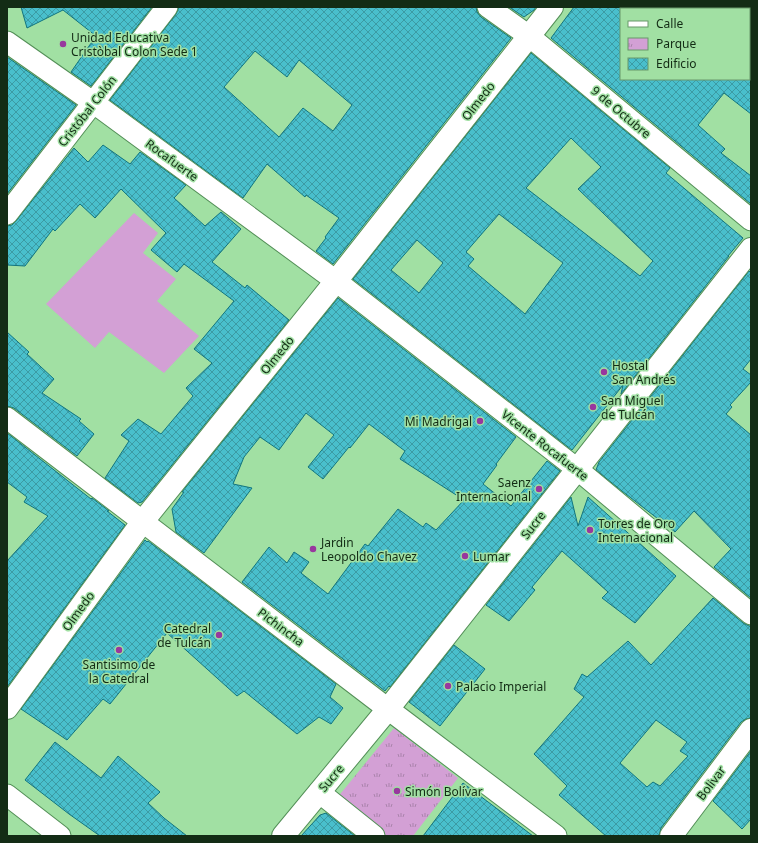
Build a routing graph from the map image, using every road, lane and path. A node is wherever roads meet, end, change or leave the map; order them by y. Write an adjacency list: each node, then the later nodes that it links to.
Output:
1 (167, 7): 6 (street, Cristóbal Colón)
2 (488, 7): 4 (street, 9 de Octubre)
3 (552, 7): 4 (street, Olmedo)
4 (529, 36): 8 (street, 9 de Octubre); 10 (street, Olmedo)
5 (7, 42): 6 (street, Rocafuerte)
6 (94, 103): 7 (street, Cristóbal Colón); 10 (street, Rocafuerte)
7 (7, 214)
8 (751, 220)
9 (751, 249): 12 (street, Sucre)
10 (336, 281): 12 (street, Vicente Rocafuerte); 13 (street, Olmedo)
11 (7, 418): 13 (street, Pichincha)
12 (577, 470): 14 (street, Vicente Rocafuerte); 16 (street, Sucre)
13 (142, 521): 15 (street, Olmedo); 16 (street, Pichincha)
14 (751, 614)
15 (7, 708)
16 (388, 709): 18 (street, Sucre); 23 (street, Pichincha)
17 (751, 730): 24 (street, Bolivar)
18 (319, 792): 21 (street, Sucre); 22 (street)
19 (7, 795): 20 (street)
20 (60, 836)
21 (283, 836)
22 (374, 836)
23 (556, 836)
24 (671, 836)

